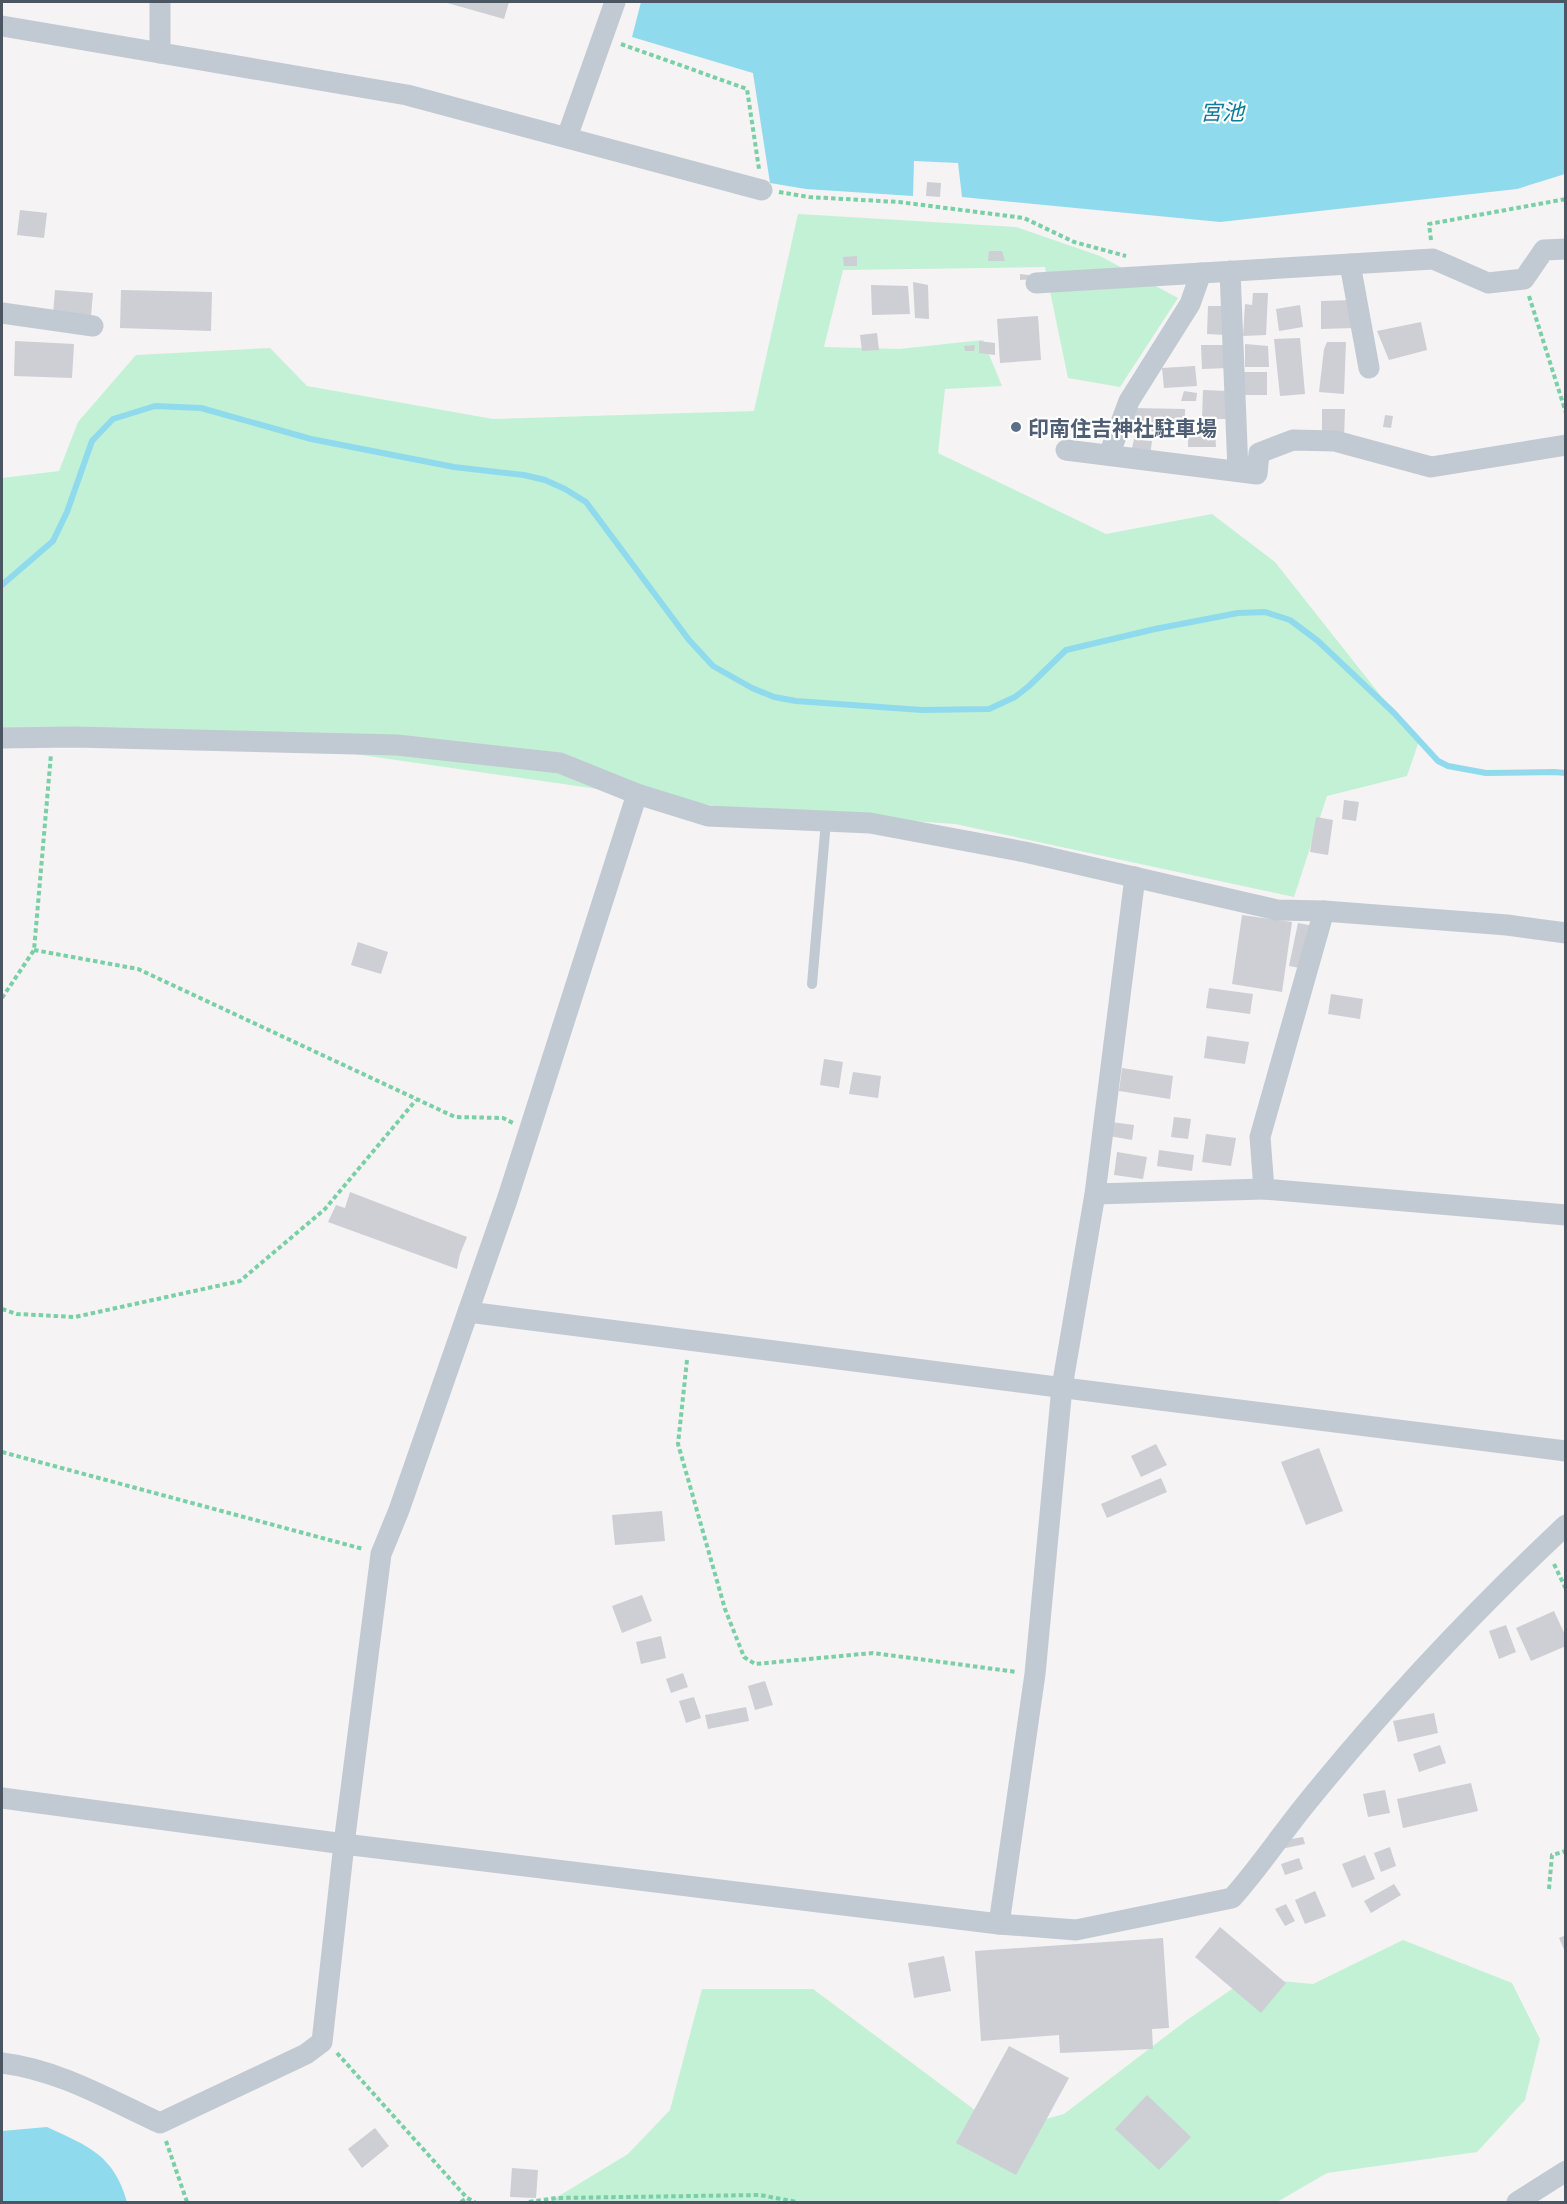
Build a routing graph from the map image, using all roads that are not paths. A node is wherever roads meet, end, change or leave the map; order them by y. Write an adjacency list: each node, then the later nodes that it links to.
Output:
1 (160, 2): 4 (street)
2 (615, 2): 5 (street)
3 (2, 26): 4 (street)
4 (160, 53): 5 (street)
5 (567, 138): 6 (street)
6 (762, 190)
7 (1566, 249): 8 (street)
8 (1350, 264): 9 (street); 14 (street)
9 (1230, 271): 10 (street); 18 (street)
10 (1201, 273): 11 (street); 17 (street)
11 (1036, 283)
12 (2, 313): 13 (street)
13 (93, 326)
14 (1369, 368)
15 (1566, 445): 18 (street)
16 (1065, 450): 17 (street)
17 (1109, 455): 18 (street)
18 (1238, 471)
19 (2, 738): 20 (street)
20 (637, 794): 21 (street); 29 (street)
21 (826, 821): 22 (street); 25 (lane)
22 (1135, 877): 23 (street); 27 (street)
23 (1324, 911): 24 (street); 26 (street)
24 (1566, 933)
25 (812, 984)
26 (1264, 1189): 27 (street); 28 (street)
27 (1095, 1194): 30 (street)
28 (1566, 1215)
29 (468, 1312): 30 (street); 34 (street)
30 (1062, 1387): 31 (street); 35 (street)
31 (1566, 1451)
32 (1566, 1525): 35 (street)
33 (2, 1798): 34 (street)
34 (344, 1844): 35 (street); 36 (street)
35 (999, 1924)
36 (2, 2063)
37 (1566, 2171): 38 (street)
38 (1517, 2202)

